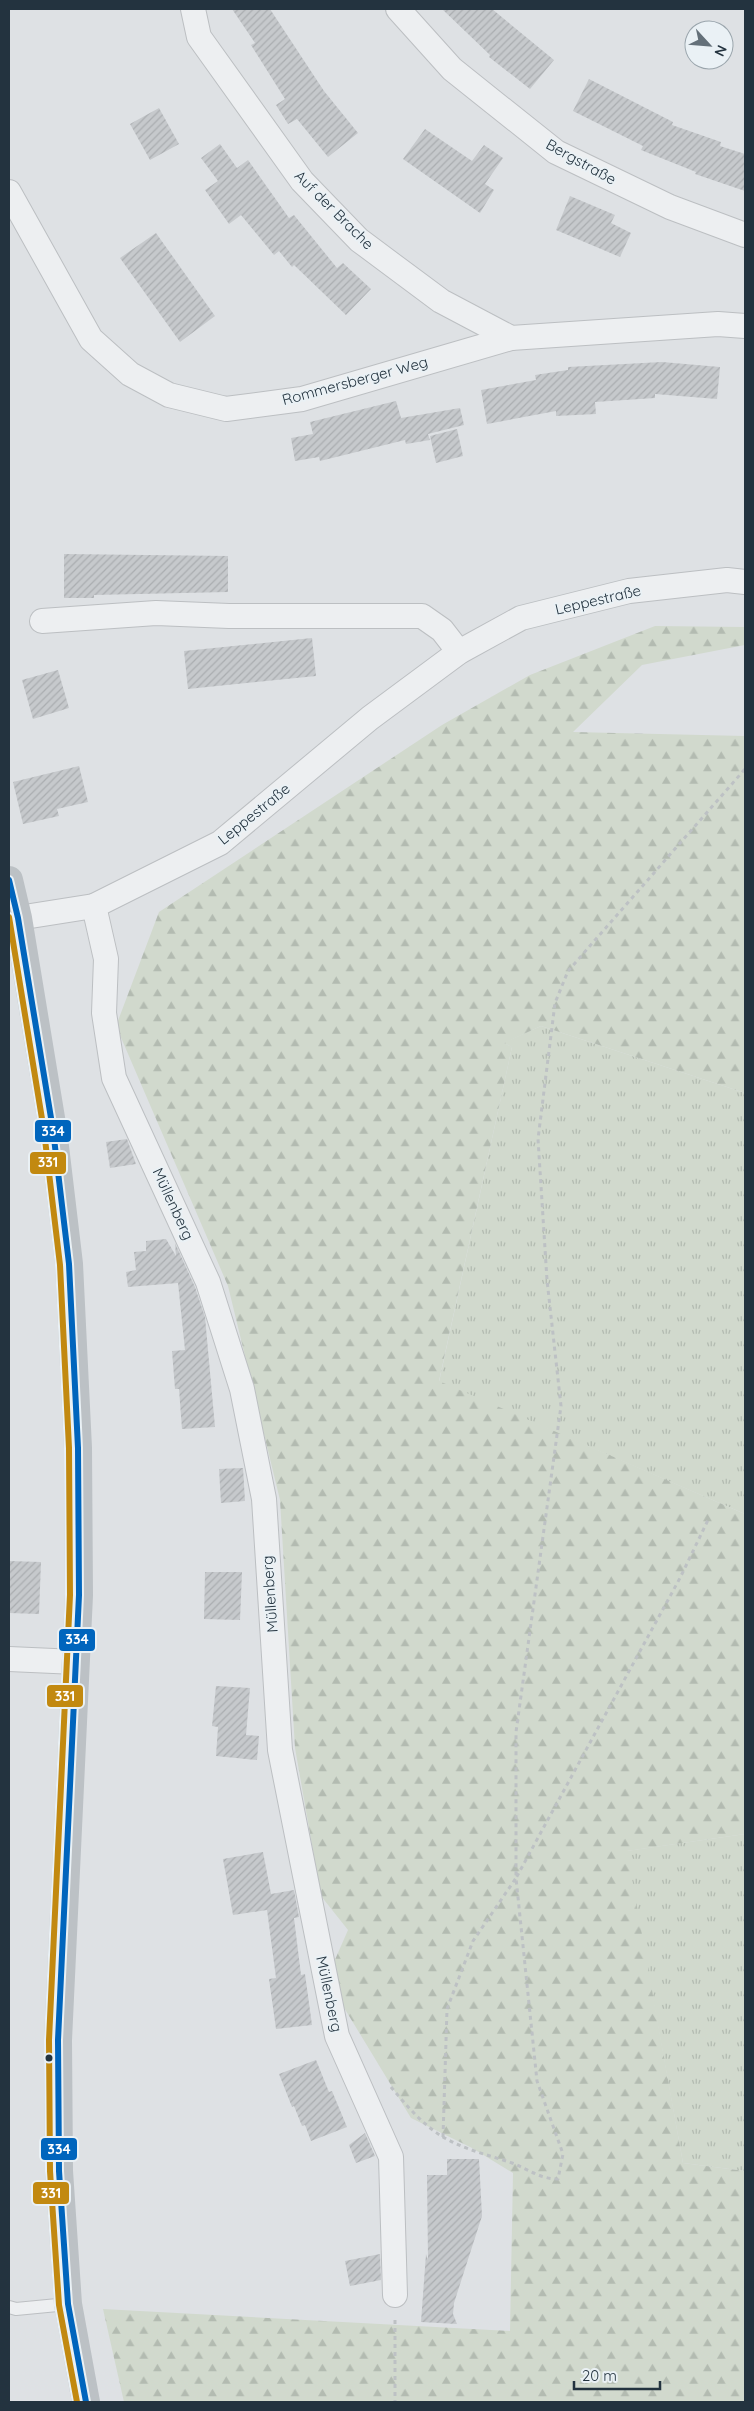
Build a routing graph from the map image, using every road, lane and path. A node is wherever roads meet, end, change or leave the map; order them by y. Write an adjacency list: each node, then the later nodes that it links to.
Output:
1 (193, 9): 6 (street, Auf der Brache)
2 (398, 9): 4 (street, Bergstraße)
3 (9, 192): 6 (street, Rommersberger Weg)
4 (745, 235)
5 (745, 326): 6 (street, Rommersberger Weg)
6 (511, 338)
7 (745, 582): 9 (street, Leppestraße)
8 (42, 621): 9 (street)
9 (459, 652): 12 (street, Leppestraße)
10 (745, 769): 17 (path)
11 (9, 880): 13 (main road)
12 (94, 906): 13 (street, Leppestraße); 20 (street, Müllenberg)
13 (18, 918): 16 (main road)
14 (709, 1518): 17 (path)
15 (9, 1659): 16 (street)
16 (76, 1662): 21 (main road)
17 (516, 1878): 19 (path); 19 (path)
18 (389, 2086): 19 (path)
19 (443, 2137)
20 (395, 2295): 24 (path)
21 (68, 2304): 22 (lane); 23 (main road)
22 (9, 2307)
23 (86, 2402)
24 (396, 2402)

